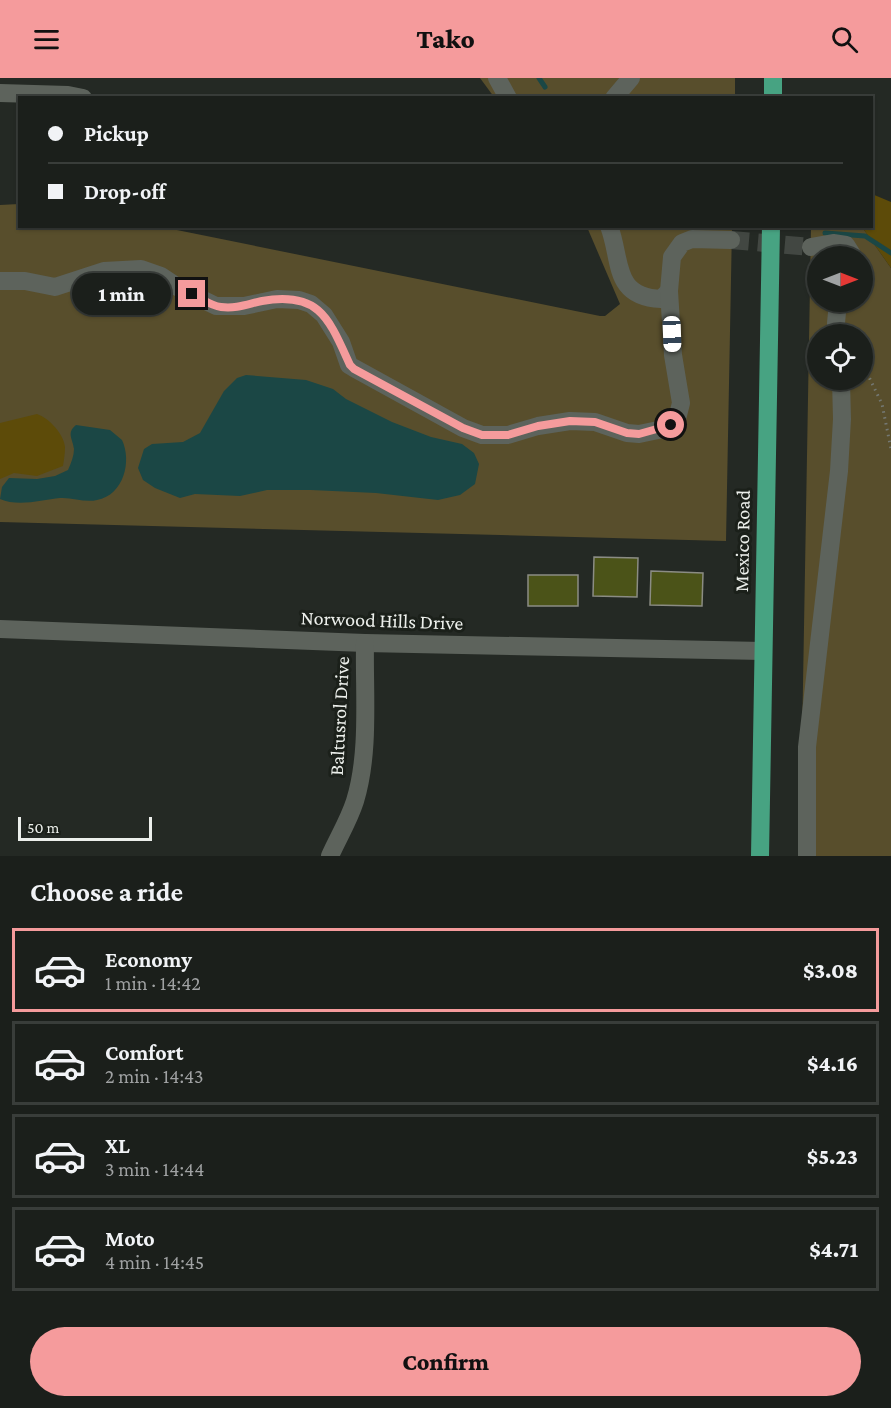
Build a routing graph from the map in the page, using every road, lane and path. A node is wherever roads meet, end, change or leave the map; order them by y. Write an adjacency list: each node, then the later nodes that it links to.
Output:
1 (497, 78): 6 (street)
2 (631, 78): 7 (street)
3 (773, 78): 8 (main road)
4 (0, 93): 5 (street)
5 (73, 96)
6 (507, 96)
7 (616, 96)
8 (773, 96)
9 (609, 228): 15 (street)
10 (771, 228): 21 (main road, Mexico Road)
11 (731, 240): 15 (street)
12 (816, 246): 13 (street)
13 (847, 246)
14 (0, 281): 15 (street)
15 (669, 291)
16 (873, 385): 18 (path)
17 (841, 390): 24 (street)
18 (891, 449)
19 (0, 629): 20 (street, Norwood Hills Drive)
20 (365, 643): 21 (street, Norwood Hills Drive); 22 (street, Baltusrol Drive)
21 (763, 651): 23 (main road, Mexico Road)
22 (330, 856)
23 (760, 856)
24 (807, 856)

